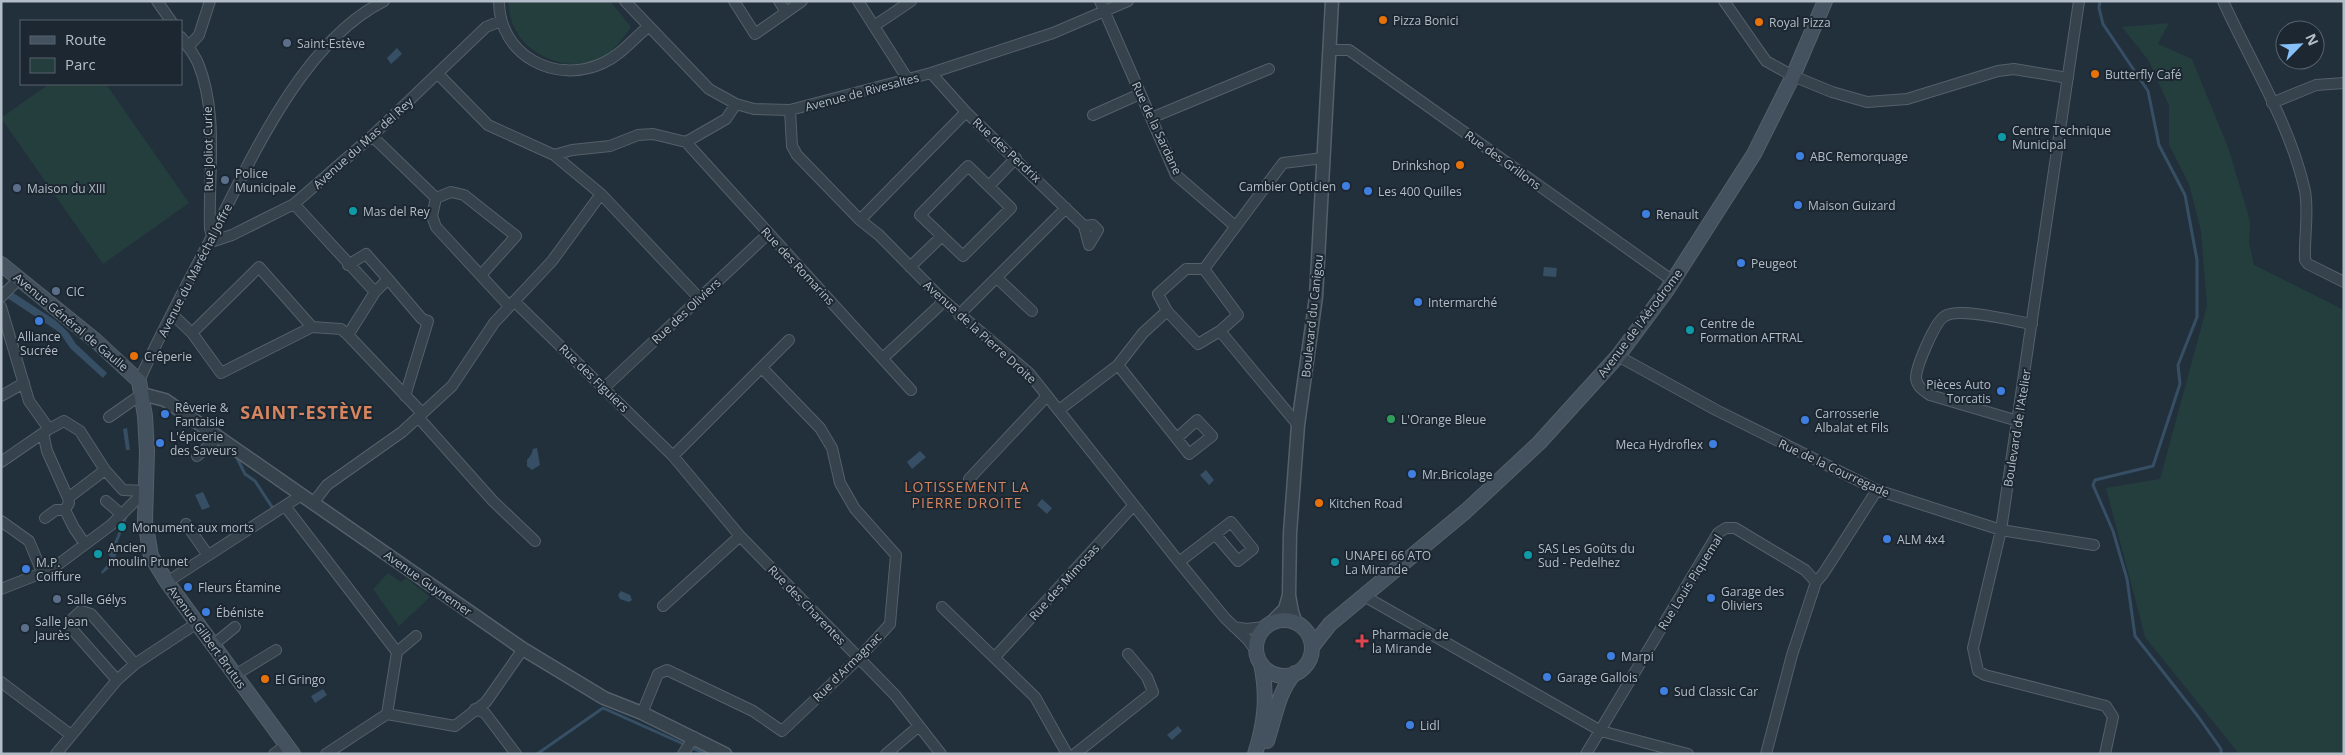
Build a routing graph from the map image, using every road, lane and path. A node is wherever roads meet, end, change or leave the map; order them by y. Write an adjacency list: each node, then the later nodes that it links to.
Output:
1 (157, 1): 20 (street)
2 (210, 1): 26 (street)
3 (499, 1): 21 (street)
4 (625, 1): 22 (street, Avenue de Rivesaltes)
5 (734, 1): 19 (street)
6 (779, 1): 19 (street)
7 (802, 1): 19 (street)
8 (858, 1): 23 (street)
9 (911, 1): 23 (street)
10 (1128, 1): 18 (street, Avenue de Rivesaltes)
11 (1325, 1): 24 (street, Boulevard du Canigou)
12 (1332, 1): 24 (street, Boulevard du Canigou)
13 (1724, 1): 31 (street)
14 (1825, 1): 31 (main road, Avenue de l'Aérodrome)
15 (2080, 1): 33 (street, Boulevard de l'Atelier)
16 (2223, 1): 36 (street)
17 (379, 2): 57 (street, Avenue du Maréchal Joffre)
18 (1102, 6): 30 (street, Avenue de Rivesaltes); 35 (street, Rue de la Sardane)
19 (786, 12)
20 (170, 20)
21 (501, 21): 22 (street); 29 (street, Avenue du Mas del Rey)
22 (648, 26): 37 (street, Avenue de Rivesaltes)
23 (874, 26): 32 (street)
24 (1330, 37): 27 (street, Boulevard du Canigou)
25 (182, 38): 26 (street, Rue Joliot Curie)
26 (188, 47): 57 (street, Rue Joliot Curie)
27 (1330, 50): 46 (street, Boulevard du Canigou); 66 (street, Rue des Grillons)
28 (1268, 69): 41 (street)
29 (438, 74): 42 (street, Avenue du Mas del Rey); 44 (street)
30 (931, 74): 32 (street, Avenue de Rivesaltes); 39 (street, Rue des Perdrix)
31 (1793, 76): 33 (street); 66 (main road, Avenue de l'Aérodrome)
32 (907, 78): 38 (street, Avenue de Rivesaltes)
33 (2068, 78): 78 (street, Boulevard de l'Atelier)
34 (2344, 82): 36 (street)
35 (1140, 94): 40 (street); 41 (street, Rue de la Sardane)
36 (2272, 103): 67 (street)
37 (736, 104): 38 (street, Avenue de Rivesaltes); 43 (street)
38 (790, 110): 52 (street, Avenue de la Pierre Droite)
39 (966, 112): 45 (street, Rue des Perdrix); 52 (street)
40 (1093, 115)
41 (1151, 118): 54 (street, Rue de la Sardane)
42 (372, 136): 49 (street); 50 (street, Avenue du Mas del Rey)
43 (686, 142): 44 (street); 55 (street, Rue des Romarins)
44 (554, 155): 48 (street)
45 (1016, 158): 47 (street); 51 (street, Rue des Perdrix)
46 (1323, 158): 54 (street); 100 (street, Boulevard du Canigou)
47 (989, 186): 56 (street); 56 (street)
48 (601, 194): 70 (street); 72 (street)
49 (436, 198): 62 (street, Rue des Figuiers); 62 (street)
50 (294, 204): 57 (street, Avenue du Mas del Rey); 59 (street)
51 (1066, 208): 53 (street, Rue des Perdrix); 65 (street)
52 (860, 220): 60 (street, Avenue de la Pierre Droite)
53 (1084, 226)
54 (1235, 226): 61 (street)
55 (768, 234): 70 (street, Rue des Oliviers); 86 (street, Rue des Romarins)
56 (942, 236): 60 (street)
57 (211, 237): 76 (street, Avenue du Maréchal Joffre)
58 (1, 264): 63 (main road, Avenue Général de Gaulle)
59 (348, 265): 64 (street); 68 (street)
60 (910, 267): 71 (street, Avenue de la Pierre Droite)
61 (1204, 269): 75 (street); 81 (street)
62 (481, 275): 72 (street, Rue des Figuiers)
63 (20, 279): 69 (street); 90 (main road, Avenue Général de Gaulle)
64 (388, 279): 68 (street); 94 (street)
65 (998, 279): 74 (street); 77 (street)
66 (1673, 281): 85 (main road, Avenue de l'Aérodrome)
67 (2344, 282)
68 (375, 292): 83 (street)
69 (4, 294)
70 (699, 298): 91 (street, Rue des Oliviers)
71 (942, 300): 77 (street, Avenue de la Pierre Droite); 86 (street)
72 (511, 304): 91 (street, Rue des Figuiers); 97 (street)
73 (1, 307): 79 (street)
74 (1032, 311)
75 (1167, 311): 81 (street); 87 (street)
76 (172, 314): 82 (street); 90 (street, Avenue du Maréchal Joffre)
77 (959, 315): 95 (street, Avenue de la Pierre Droite)
78 (2032, 324): 99 (street, Boulevard de l'Atelier); 99 (street)
79 (4, 326): 89 (street)
80 (312, 327): 82 (street); 82 (street); 83 (street)
81 (1220, 331): 100 (street)
82 (192, 333)
83 (348, 335): 94 (street)
84 (789, 340): 88 (street)
85 (1618, 356): 109 (street, Rue de la Courregade); 135 (main road, Avenue de l'Aérodrome)
86 (883, 358): 92 (street, Rue des Romarins)
87 (1118, 365): 96 (street); 103 (street)
88 (762, 368): 105 (street); 153 (street, Rue d'Armagnac)
89 (24, 383): 93 (street); 101 (street)
90 (141, 387): 98 (street); 102 (street, Avenue Guynemer); 110 (main road, Avenue Gilbert Brutus)
91 (604, 388): 105 (street, Rue des Figuiers)
92 (911, 390)
93 (1, 396)
94 (405, 396): 97 (street)
95 (1047, 396): 96 (street, Avenue de la Pierre Droite); 108 (street)
96 (1059, 410): 116 (street, Avenue de la Pierre Droite)
97 (420, 415): 114 (street); 125 (street)
98 (109, 416)
99 (2018, 421): 122 (street, Boulevard de l'Atelier)
100 (1298, 425): 134 (street, Boulevard du Canigou)
101 (46, 431): 106 (street); 107 (street); 112 (street)
102 (219, 437): 104 (street); 111 (street, Avenue Guynemer)
103 (1177, 438)
104 (197, 456)
105 (673, 456): 124 (street, Rue des Charentes)
106 (2, 461)
107 (106, 470): 110 (street); 112 (street)
108 (969, 479)
109 (1877, 490): 122 (street, Rue de la Courregade); 132 (street)
110 (145, 491): 118 (street); 131 (main road, Avenue Gilbert Brutus)
111 (300, 496): 114 (street, Avenue Guynemer); 115 (street)
112 (68, 498): 117 (street)
113 (106, 501): 118 (street)
114 (313, 503): 147 (street, Avenue Guynemer)
115 (285, 506): 128 (street); 149 (street)
116 (1133, 506): 129 (street, Avenue de la Pierre Droite); 151 (street, Rue des Mimosas)
117 (65, 510): 119 (street); 127 (street)
118 (122, 514): 127 (street)
119 (45, 518)
120 (1, 521): 130 (street)
121 (186, 524): 128 (street)
122 (2001, 530): 126 (street, Rue de la Courregade); 181 (street, Boulevard de l'Atelier)
123 (1215, 534): 129 (street)
124 (740, 536): 136 (street); 153 (street, Rue des Charentes)
125 (535, 541)
126 (2094, 545)
127 (84, 546): 130 (street)
128 (208, 555): 131 (street)
129 (1179, 562): 143 (street, Avenue de la Pierre Droite)
130 (47, 571): 133 (street)
131 (167, 582): 138 (main road, Avenue Gilbert Brutus)
132 (1816, 582): 163 (street, Rue Louis Piquemal); 180 (street)
133 (1, 589)
134 (1289, 595): 140 (street, Boulevard du Canigou); 141 (street, Boulevard du Canigou)
135 (1364, 596): 139 (main road, Avenue de l'Aérodrome); 163 (street)
136 (663, 606)
137 (942, 607): 151 (street)
138 (197, 623): 145 (main road, Avenue Gilbert Brutus); 154 (street)
139 (1330, 624): 141 (main road); 146 (main road, Avenue de l'Aérodrome)
140 (1269, 625): 141 (main road); 143 (street); 152 (main road)
141 (1300, 625): 146 (main road)
142 (235, 626): 145 (street)
143 (1233, 627): 152 (street, Avenue de la Pierre Droite)
144 (416, 636): 149 (street)
145 (213, 645): 156 (main road, Avenue Gilbert Brutus)
146 (1312, 647): 155 (main road)
147 (523, 649): 159 (street); 160 (street, Avenue Guynemer)
148 (276, 650): 156 (street)
149 (397, 652): 161 (street)
150 (1128, 654): 175 (street)
151 (995, 657): 174 (street)
152 (1259, 658): 155 (main road); 176 (main road)
153 (858, 659): 160 (street, Rue d'Armagnac); 162 (street, Rue des Charentes)
154 (135, 664): 157 (street); 157 (street)
155 (1295, 673): 177 (main road)
156 (235, 675): 166 (main road, Avenue Gilbert Brutus)
157 (116, 680): 164 (street)
158 (1, 682): 164 (street)
159 (475, 709): 161 (street); 170 (street)
160 (642, 713): 165 (street, Avenue Guynemer)
161 (387, 714): 169 (street)
162 (919, 726): 172 (street); 173 (street, Rue des Charentes)
163 (1601, 730): 178 (street); 179 (street)
164 (71, 735): 167 (street)
165 (689, 746): 171 (street, Avenue Guynemer)
166 (290, 749): 168 (street)
167 (56, 754)
168 (274, 754)
169 (326, 754)
170 (516, 754)
171 (725, 754)
172 (886, 754)
173 (941, 754)
174 (1068, 754)
175 (1074, 754)
176 (1255, 754)
177 (1262, 754)
178 (1586, 754)
179 (1688, 754)
180 (1766, 754)
181 (2105, 754)

